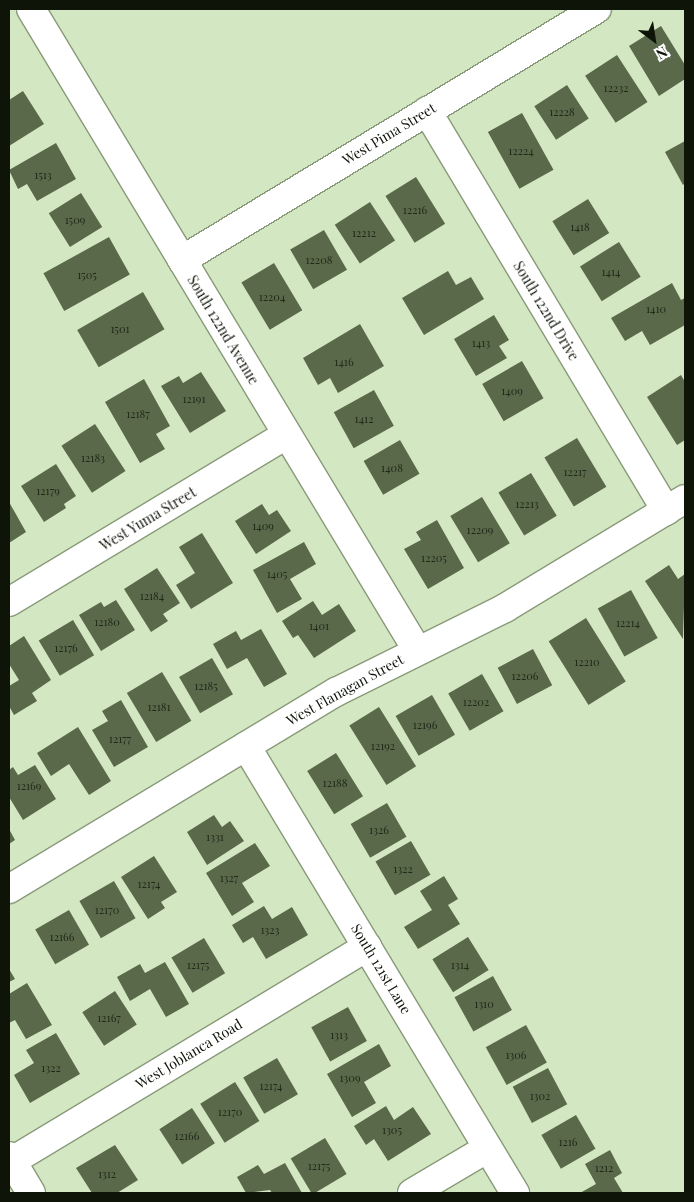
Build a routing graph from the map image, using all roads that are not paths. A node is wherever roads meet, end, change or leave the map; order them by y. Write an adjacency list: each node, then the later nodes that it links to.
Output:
1 (30, 9): 4 (street, South 122nd Avenue)
2 (597, 9): 3 (street, West Pima Street)
3 (427, 111): 4 (street, West Pima Street); 6 (street, South 122nd Drive)
4 (182, 260): 5 (street, South 122nd Avenue)
5 (286, 435): 7 (street, West Yuma Street); 8 (street, South 122nd Avenue)
6 (676, 505): 8 (street, West Flanagan Street)
7 (9, 602)
8 (417, 650): 9 (street, West Flanagan Street)
9 (246, 746): 10 (street, West Flanagan Street); 11 (street, South 121st Lane)
10 (9, 889)
11 (367, 947): 12 (street, South 121st Lane); 13 (street, West Joblanca Road)
12 (488, 1148): 15 (street); 16 (street, South 121st Lane)
13 (10, 1159): 14 (street)
14 (31, 1193)
15 (412, 1193)
16 (515, 1193)

